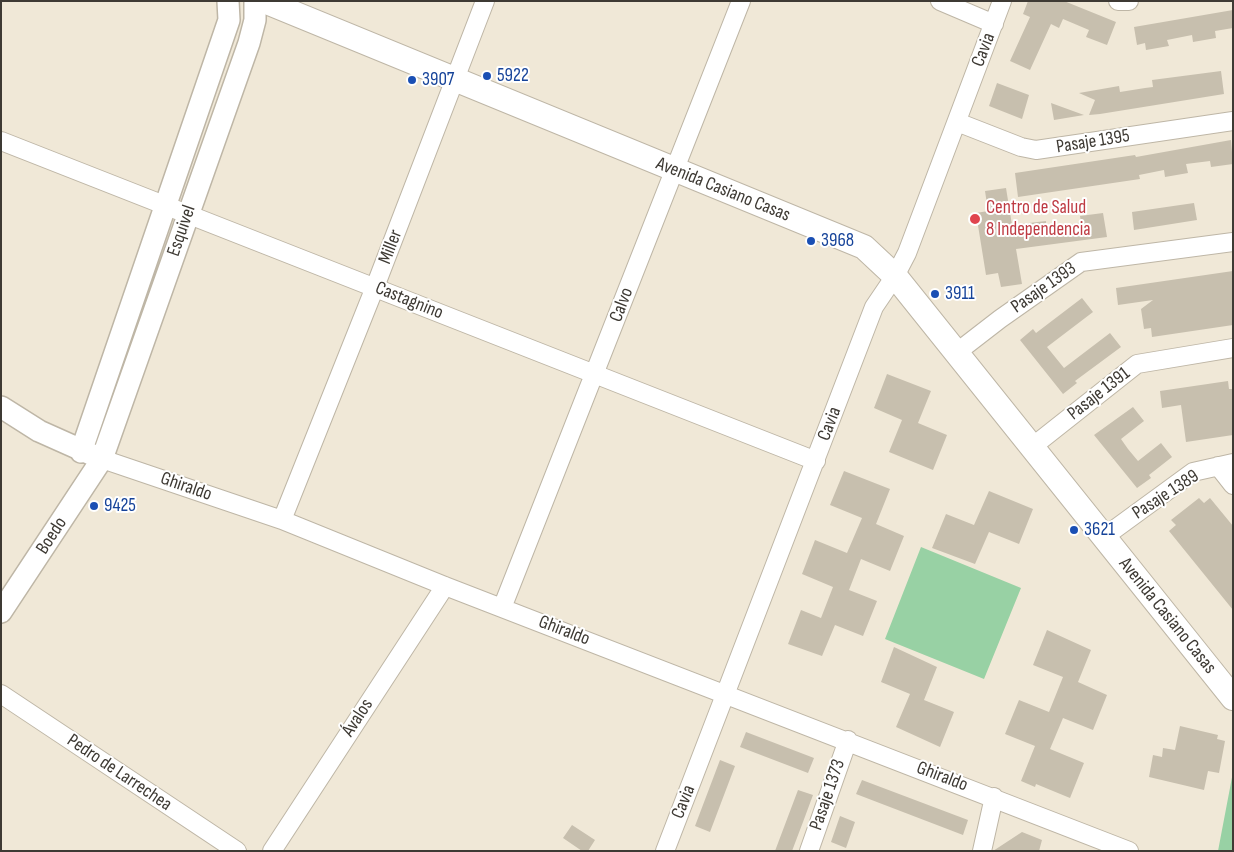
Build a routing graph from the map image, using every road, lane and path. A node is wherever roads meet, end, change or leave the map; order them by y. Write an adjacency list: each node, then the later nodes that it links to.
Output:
1 (228, 1): 16 (street, Esquivel)
2 (255, 1): 17 (street, Esquivel)
3 (264, 1): 11 (main road, Avenida Casiano Casas)
4 (485, 1): 11 (street, Miller)
5 (741, 1): 15 (street, Calvo)
6 (940, 1): 10 (street)
7 (1002, 1): 10 (street, Cavia)
8 (1118, 1): 9 (street)
9 (1129, 1)
10 (994, 24): 13 (street, Cavia)
11 (455, 79): 15 (main road, Avenida Casiano Casas); 20 (street, Miller)
12 (1233, 121): 13 (street, Pasaje 1395)
13 (957, 122): 19 (street, Cavia)
14 (1, 141): 16 (street, Castagnino)
15 (675, 170): 19 (main road, Avenida Casiano Casas); 23 (street, Calvo)
16 (165, 207): 17 (street, Castagnino); 26 (street, Esquivel)
17 (188, 214): 20 (street, Castagnino); 27 (street, Esquivel)
18 (1233, 242): 22 (street, Pasaje 1393)
19 (895, 276): 22 (main road, Avenida Casiano Casas); 28 (street, Cavia)
20 (376, 288): 23 (street, Castagnino); 31 (street, Miller)
21 (1233, 348): 25 (street, Pasaje 1391)
22 (956, 352): 25 (main road, Avenida Casiano Casas)
23 (595, 374): 28 (street, Castagnino); 34 (street, Calvo)
24 (1, 407): 26 (street, Ghiraldo)
25 (1032, 447): 32 (main road, Avenida Casiano Casas)
26 (81, 452): 27 (street, Ghiraldo)
27 (102, 459): 31 (street, Ghiraldo); 35 (street, Boedo)
28 (816, 461): 36 (street, Cavia)
29 (1226, 464): 30 (street); 32 (street, Pasaje 1389)
30 (1233, 484)
31 (282, 520): 33 (street, Ghiraldo)
32 (1104, 537): 38 (main road, Avenida Casiano Casas)
33 (445, 586): 34 (street, Ghiraldo); 43 (street, Ávalos)
34 (502, 608): 36 (street, Ghiraldo)
35 (1, 612)
36 (727, 693): 39 (street, Ghiraldo); 44 (street, Cavia)
37 (1, 694): 42 (street, Pedro de Larrechea)
38 (1233, 698)
39 (848, 740): 40 (street, Ghiraldo); 45 (street, Pasaje 1373)
40 (994, 797): 41 (street, Ghiraldo); 46 (street)
41 (1120, 849)
42 (237, 851)
43 (272, 851)
44 (665, 851)
45 (809, 851)
46 (982, 851)

